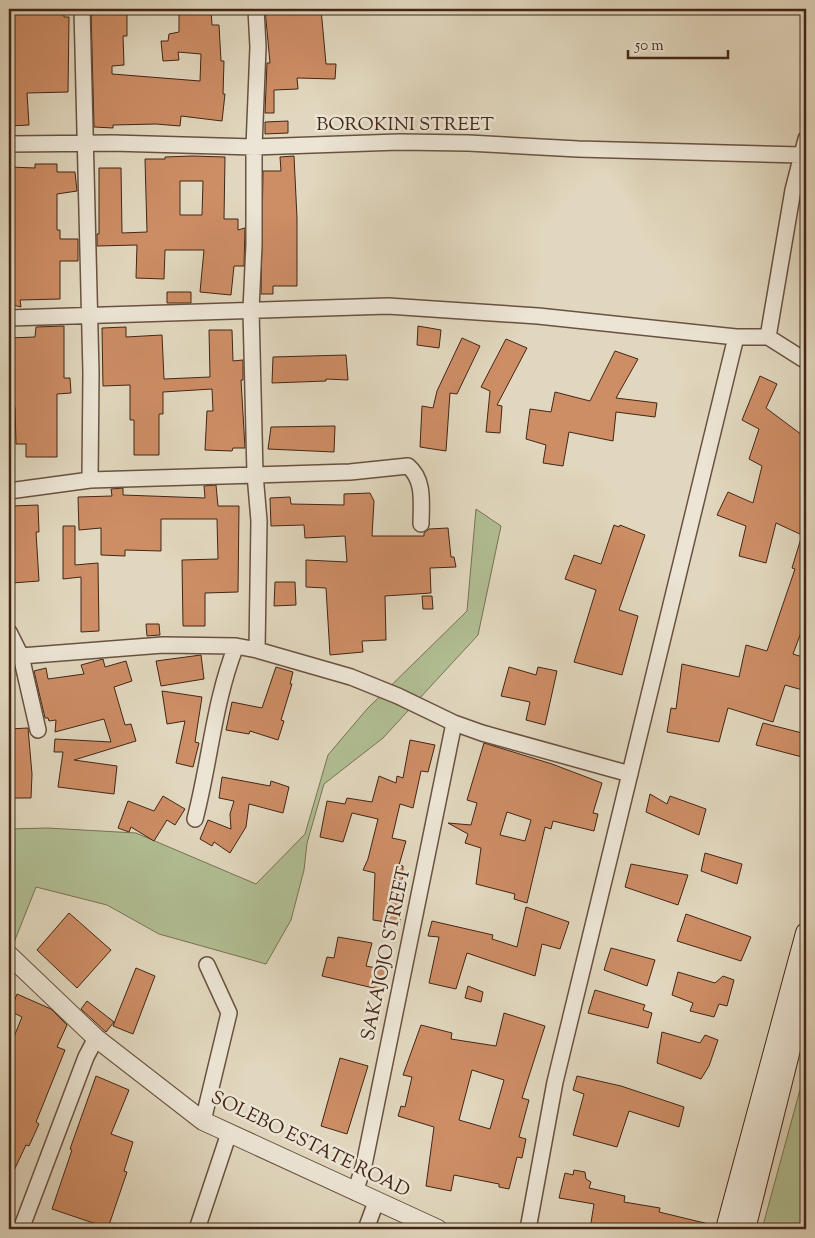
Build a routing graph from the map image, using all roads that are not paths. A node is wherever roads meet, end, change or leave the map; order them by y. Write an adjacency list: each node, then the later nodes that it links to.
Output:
1 (82, 9): 4 (street)
2 (256, 9): 6 (street)
3 (806, 139): 7 (street)
4 (85, 143): 5 (street, BOROKINI STREET); 6 (street, BOROKINI STREET); 9 (street)
5 (9, 144)
6 (254, 147): 7 (street, BOROKINI STREET); 8 (street)
7 (801, 155): 12 (street)
8 (250, 310): 9 (street); 11 (street); 14 (street)
9 (88, 316): 10 (street); 15 (street)
10 (9, 318)
11 (736, 337): 12 (street); 24 (street)
12 (768, 337): 13 (street)
13 (806, 361)
14 (255, 474): 15 (street); 17 (street); 20 (street)
15 (90, 480): 16 (street)
16 (9, 491)
17 (422, 524)
18 (9, 632): 21 (street)
19 (236, 646): 20 (street); 21 (street); 25 (street)
20 (257, 650): 22 (street)
21 (20, 656): 23 (street)
22 (454, 723): 24 (street); 33 (street, SAKAJOJO STREET)
23 (38, 730)
24 (630, 774): 39 (street)
25 (195, 819)
26 (806, 933): 40 (main road)
27 (9, 955): 30 (street, SOLEBO ESTATE ROAD)
28 (207, 966): 31 (street)
29 (806, 986): 41 (main road)
30 (96, 1038): 31 (street, SOLEBO ESTATE ROAD); 35 (street)
31 (204, 1121): 32 (street, SOLEBO ESTATE ROAD)
32 (228, 1133): 33 (street, SOLEBO ESTATE ROAD); 36 (street)
33 (355, 1192): 34 (street, SOLEBO ESTATE ROAD)
34 (376, 1202): 37 (street); 38 (street, SOLEBO ESTATE ROAD)
35 (21, 1229)
36 (197, 1229)
37 (366, 1229)
38 (438, 1229)
39 (528, 1229)
40 (726, 1229)
41 (745, 1229)

